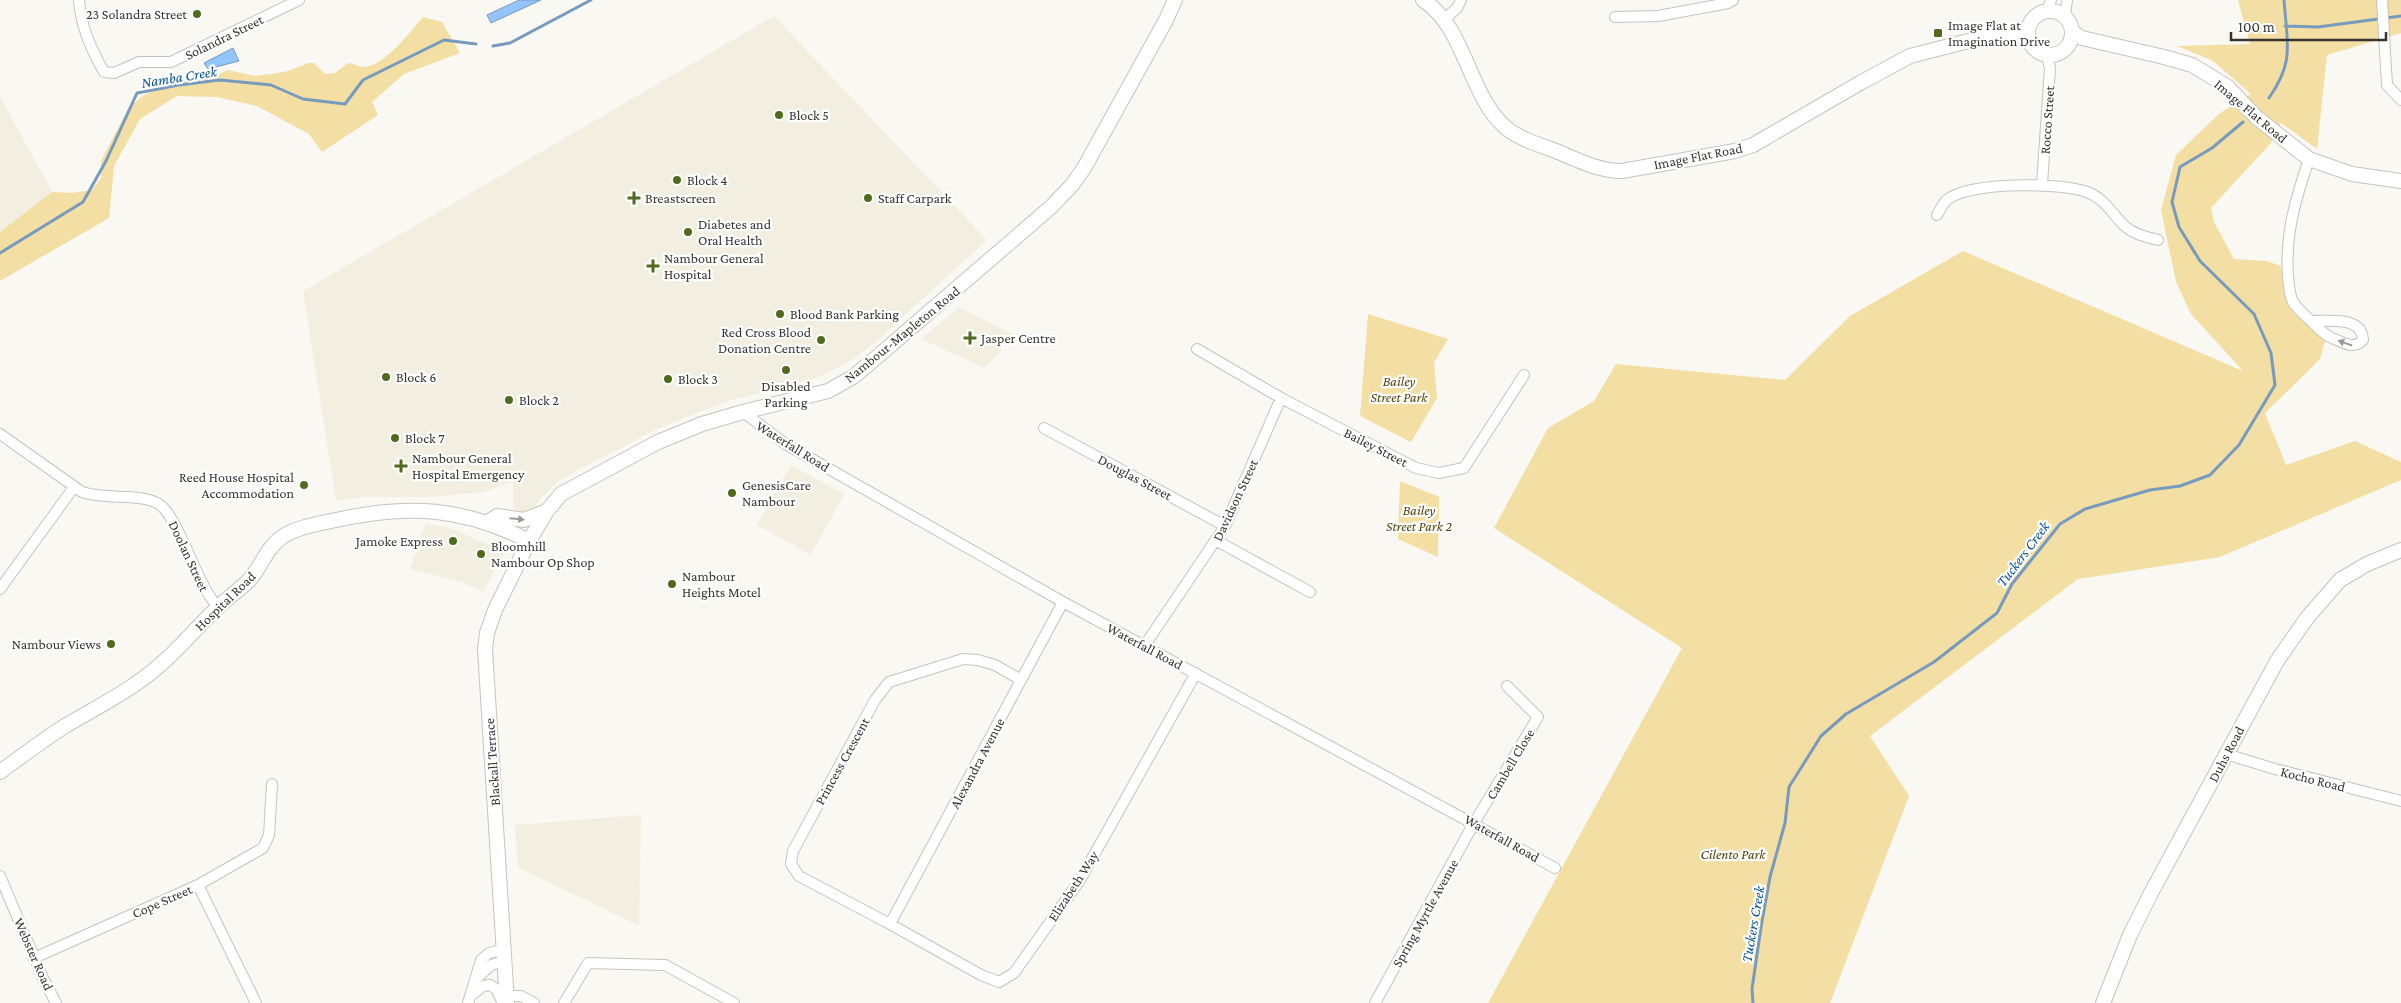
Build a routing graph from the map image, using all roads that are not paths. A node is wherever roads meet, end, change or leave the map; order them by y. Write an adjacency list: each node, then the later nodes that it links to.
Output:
1 (79, 0): 2 (street, Solandra Street)
2 (300, 0)
3 (1175, 0): 26 (street, Nambour-Mapleton Road)
4 (1423, 0): 12 (street, Image Flat Road)
5 (1461, 0): 12 (street)
6 (1734, 0): 11 (street)
7 (2067, 0): 10 (street)
8 (2382, 0): 16 (street)
9 (2049, 5): 10 (street); 14 (street)
10 (2065, 16): 13 (street)
11 (1614, 18)
12 (1445, 19): 14 (street, Image Flat Road)
13 (2072, 32): 15 (street); 17 (street, Image Flat Road)
14 (2027, 34): 15 (street)
15 (2048, 56): 19 (street, Rocco Street)
16 (2401, 100)
17 (2309, 159): 18 (street, Image Flat Road); 22 (street)
18 (2401, 181)
19 (2042, 184): 20 (street); 21 (street)
20 (1937, 215)
21 (2158, 240)
22 (2312, 321)
23 (1197, 349): 25 (street, Bailey Street)
24 (1524, 375): 25 (street, Bailey Street)
25 (1281, 398): 32 (street, Davidson Street)
26 (743, 412): 30 (street, Nambour-Mapleton Road); 38 (street, Waterfall Road)
27 (1044, 428): 32 (street, Douglas Street)
28 (0, 434): 29 (street, Doolan Street)
29 (74, 487): 36 (street); 39 (street, Doolan Street)
30 (547, 511): 31 (street, one-way to 30); 33 (street, Nambour-Mapleton Road)
31 (488, 522): 33 (street, Hospital Road); 39 (street, Hospital Road)
32 (1226, 526): 34 (street, Davidson Street)
33 (530, 541): 53 (street, Blackall Terrace)
34 (1217, 542): 37 (street); 40 (street, Davidson Street)
35 (2401, 550): 44 (street, Duhs Road)
36 (0, 589)
37 (1310, 592)
38 (1063, 602): 40 (street, Waterfall Road); 42 (street, Alexandra Avenue)
39 (218, 607): 45 (street, Hospital Road)
40 (1145, 645): 41 (street, Waterfall Road)
41 (1196, 673): 48 (street, Waterfall Road); 52 (street, Elizabeth Way)
42 (1021, 680): 52 (street, Alexandra Avenue); 52 (street, Princess Crescent)
43 (1507, 686): 48 (street, Cambell Close)
44 (2226, 754): 47 (street, Kocho Road); 63 (street, Duhs Road)
45 (0, 772)
46 (272, 784): 51 (street)
47 (2401, 802)
48 (1474, 823): 49 (street, Waterfall Road); 62 (street, Spring Myrtle Avenue)
49 (1555, 868)
50 (0, 876): 54 (street, Webster Road)
51 (198, 885): 54 (street, Cope Street); 58 (street, Cope Street)
52 (890, 924)
53 (503, 956): 55 (street); 56 (street, Blackall Terrace)
54 (34, 958): 57 (street, Webster Road)
55 (470, 999): 56 (street)
56 (505, 1001): 59 (street)
57 (56, 1003)
58 (256, 1003)
59 (534, 1003)
60 (564, 1003): 61 (street)
61 (734, 1003)
62 (1376, 1003)
63 (2102, 1003)

